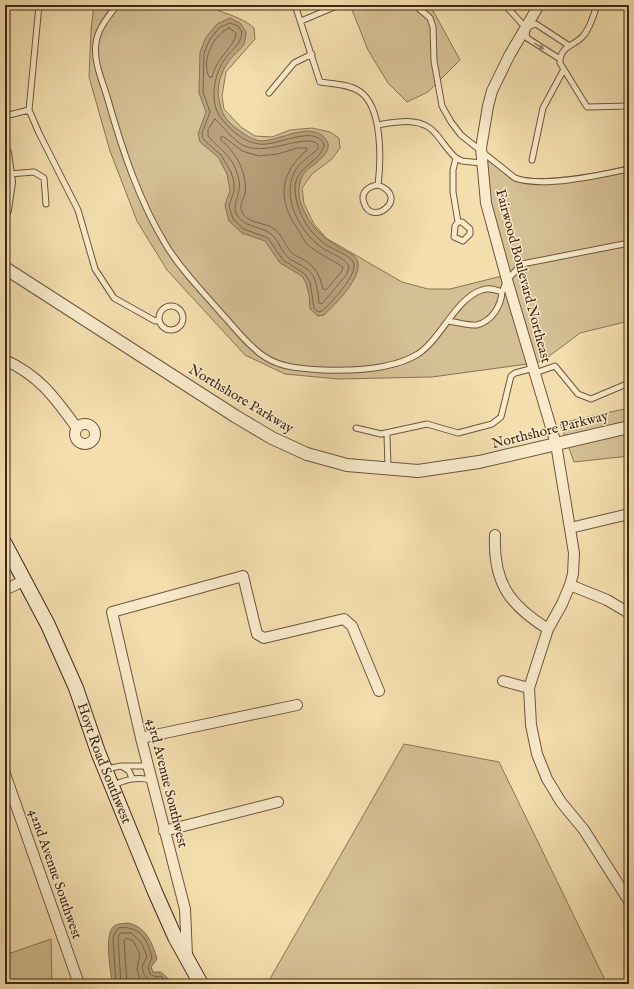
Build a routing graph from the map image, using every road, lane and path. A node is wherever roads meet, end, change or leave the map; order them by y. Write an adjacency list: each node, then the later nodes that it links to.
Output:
1 (39, 5): 17 (lane)
2 (117, 5): 36 (lane)
3 (295, 5): 9 (lane)
4 (339, 5): 9 (lane)
5 (415, 5): 20 (lane)
6 (505, 5): 10 (lane)
7 (539, 5): 10 (street, Fairwood Boulevard Northeast)
8 (597, 5): 11 (lane)
9 (301, 21): 12 (lane)
10 (525, 27): 11 (lane); 13 (lane, one-way to 13); 20 (street, Fairwood Boulevard Northeast)
11 (568, 45): 13 (lane)
12 (312, 54): 15 (lane); 19 (lane)
13 (560, 59): 14 (lane)
14 (563, 71): 16 (lane); 23 (lane)
15 (269, 93)
16 (629, 106)
17 (30, 110): 18 (lane); 35 (lane)
18 (5, 116)
19 (377, 124): 22 (lane); 27 (lane)
20 (481, 149): 24 (street, Fairwood Boulevard Northeast); 25 (lane)
21 (5, 153): 26 (street)
22 (456, 158): 24 (lane); 30 (lane)
23 (532, 160)
24 (481, 163): 33 (street, Fairwood Boulevard Northeast)
25 (629, 169)
26 (9, 174): 28 (lane); 29 (street)
27 (378, 185): 27 (lane)
28 (46, 204)
29 (5, 210)
30 (458, 222)
31 (629, 243): 33 (lane)
32 (5, 268): 45 (street, Northshore Parkway)
33 (507, 280): 34 (lane); 38 (street, Fairwood Boulevard Northeast)
34 (502, 292): 36 (lane); 36 (lane)
35 (159, 320): 35 (lane)
36 (448, 321)
37 (5, 360): 41 (street)
38 (535, 370): 39 (lane); 43 (lane); 44 (street, Fairwood Boulevard Northeast)
39 (629, 383)
40 (629, 427): 44 (street, Northshore Parkway)
41 (77, 428)
42 (356, 428): 43 (lane)
43 (387, 434): 45 (lane)
44 (556, 444): 45 (street, Northshore Parkway); 47 (street, Fairwood Boulevard Northeast)
45 (388, 470)
46 (629, 514): 47 (street)
47 (570, 528): 51 (street, Fairwood Boulevard Northeast)
48 (495, 535): 54 (street)
49 (5, 544): 50 (main road, Hoyt Road Southwest)
50 (25, 580): 52 (street); 62 (main road, Hoyt Road Southwest)
51 (570, 585): 53 (street); 54 (street, Fairwood Boulevard Northeast)
52 (5, 590)
53 (629, 613)
54 (548, 629): 56 (street, Fairwood Boulevard Northeast)
55 (503, 681): 56 (street)
56 (529, 688): 69 (street)
57 (379, 691): 59 (street, 43rd Avenue Southwest)
58 (297, 705): 59 (street)
59 (141, 738): 61 (street, 43rd Avenue Southwest)
60 (122, 766): 61 (lane); 62 (lane); 64 (lane)
61 (148, 766): 65 (street, 43rd Avenue Southwest)
62 (105, 769): 66 (main road, Hoyt Road Southwest)
63 (5, 774): 71 (street, 42nd Avenue Southwest)
64 (132, 778): 65 (lane); 66 (lane)
65 (151, 780): 68 (street, 43rd Avenue Southwest)
66 (112, 785): 70 (main road, Hoyt Road Southwest)
67 (278, 802): 68 (street)
68 (164, 831): 70 (street, 43rd Avenue Southwest)
69 (629, 901)
70 (188, 961): 72 (main road, Hoyt Road Southwest)
71 (79, 984)
72 (200, 984)

